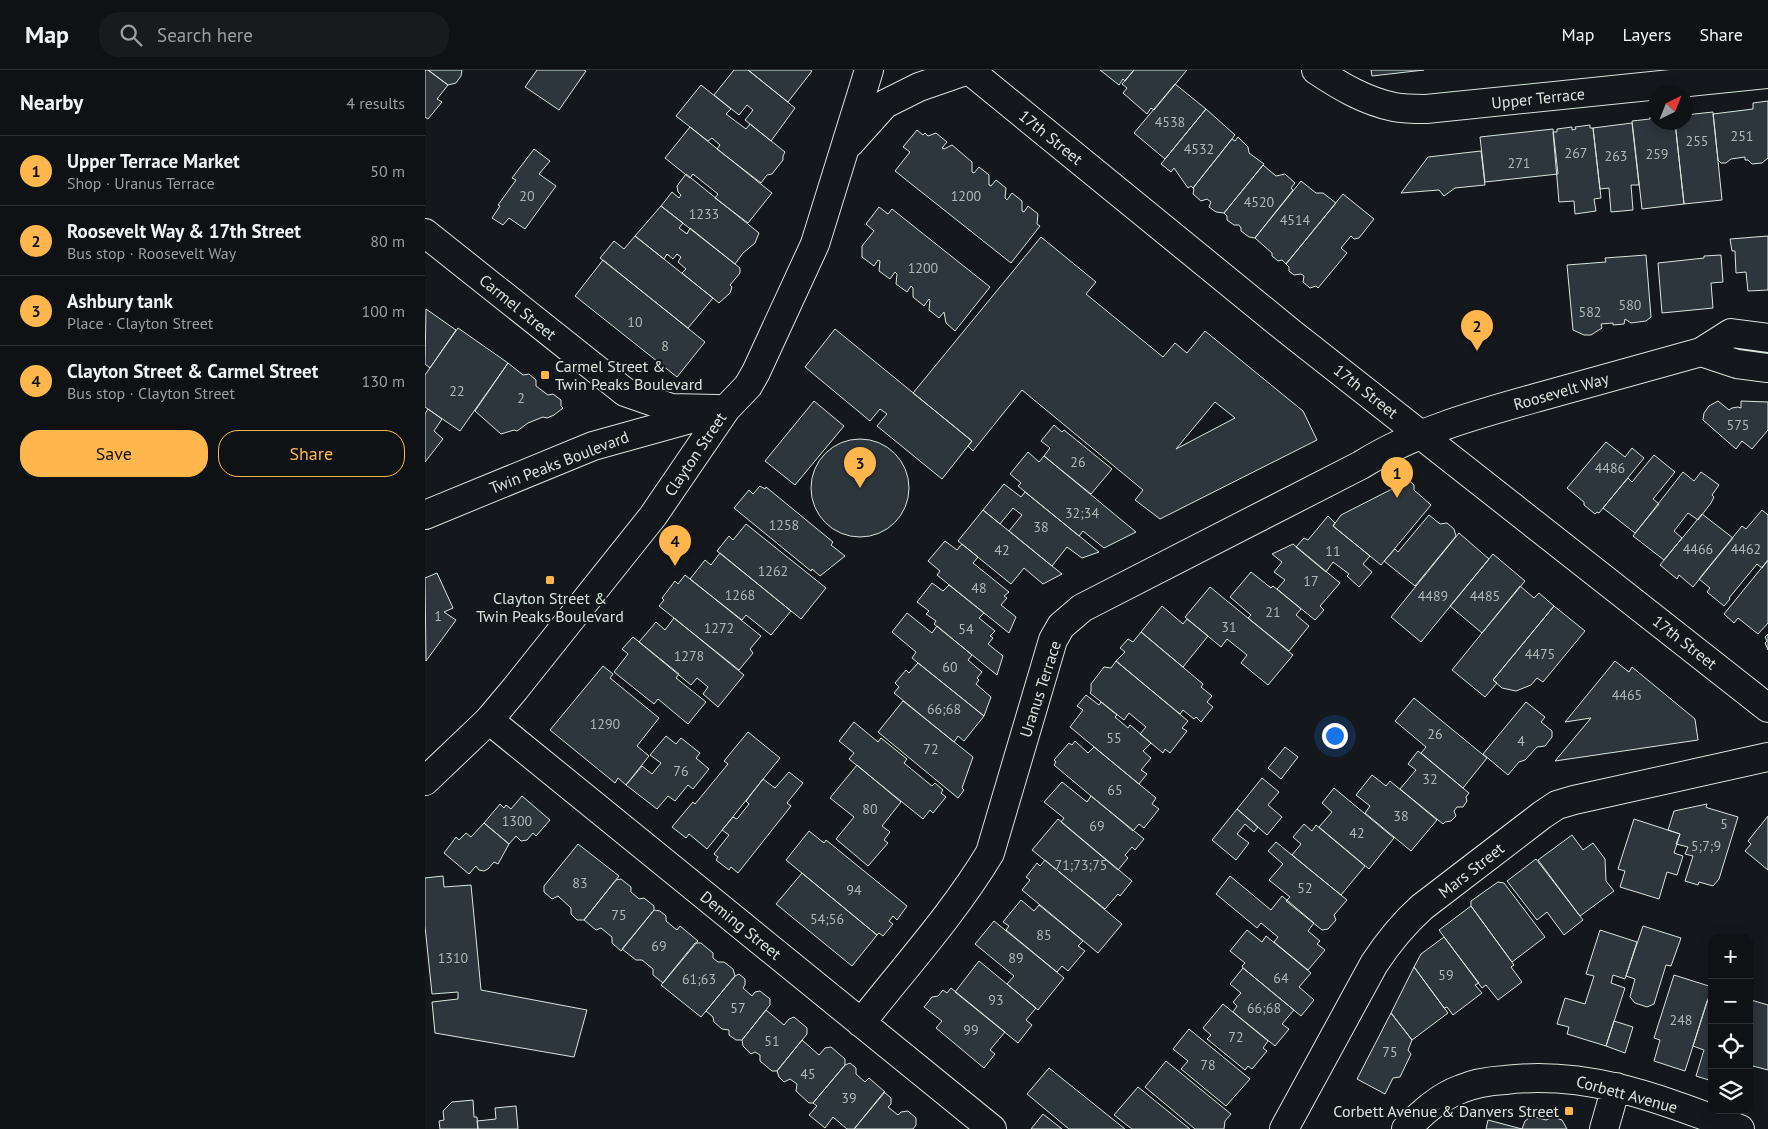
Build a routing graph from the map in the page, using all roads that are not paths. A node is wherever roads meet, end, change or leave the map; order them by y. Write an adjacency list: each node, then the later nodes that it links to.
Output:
1 (869, 70): 5 (street, Clayton Street)
2 (969, 70): 5 (street); 11 (street, 17th Street)
3 (1316, 70): 4 (street, Upper Terrace)
4 (1768, 74)
5 (845, 148): 10 (street, Clayton Street)
6 (425, 233): 10 (street, Carmel Street)
7 (1768, 338): 8 (street, Roosevelt Way)
8 (1701, 352): 9 (street); 11 (street, Roosevelt Way)
9 (1768, 368)
10 (726, 409): 12 (street, Twin Peaks Boulevard); 14 (street, Clayton Street)
11 (1421, 435): 13 (street, 17th Street); 17 (street, Uranus Terrace)
12 (425, 515)
13 (1768, 708)
14 (489, 720): 16 (street, Clayton Street); 17 (street, Deming Street)
15 (1768, 757): 20 (street, Mars Street)
16 (425, 781)
17 (861, 1023): 19 (street, Deming Street)
18 (1616, 1087): 21 (street, Corbett Avenue); 22 (street); 23 (street, Corbett Avenue)
19 (992, 1129)
20 (1285, 1129)
21 (1406, 1129)
22 (1604, 1129)
23 (1740, 1129)

